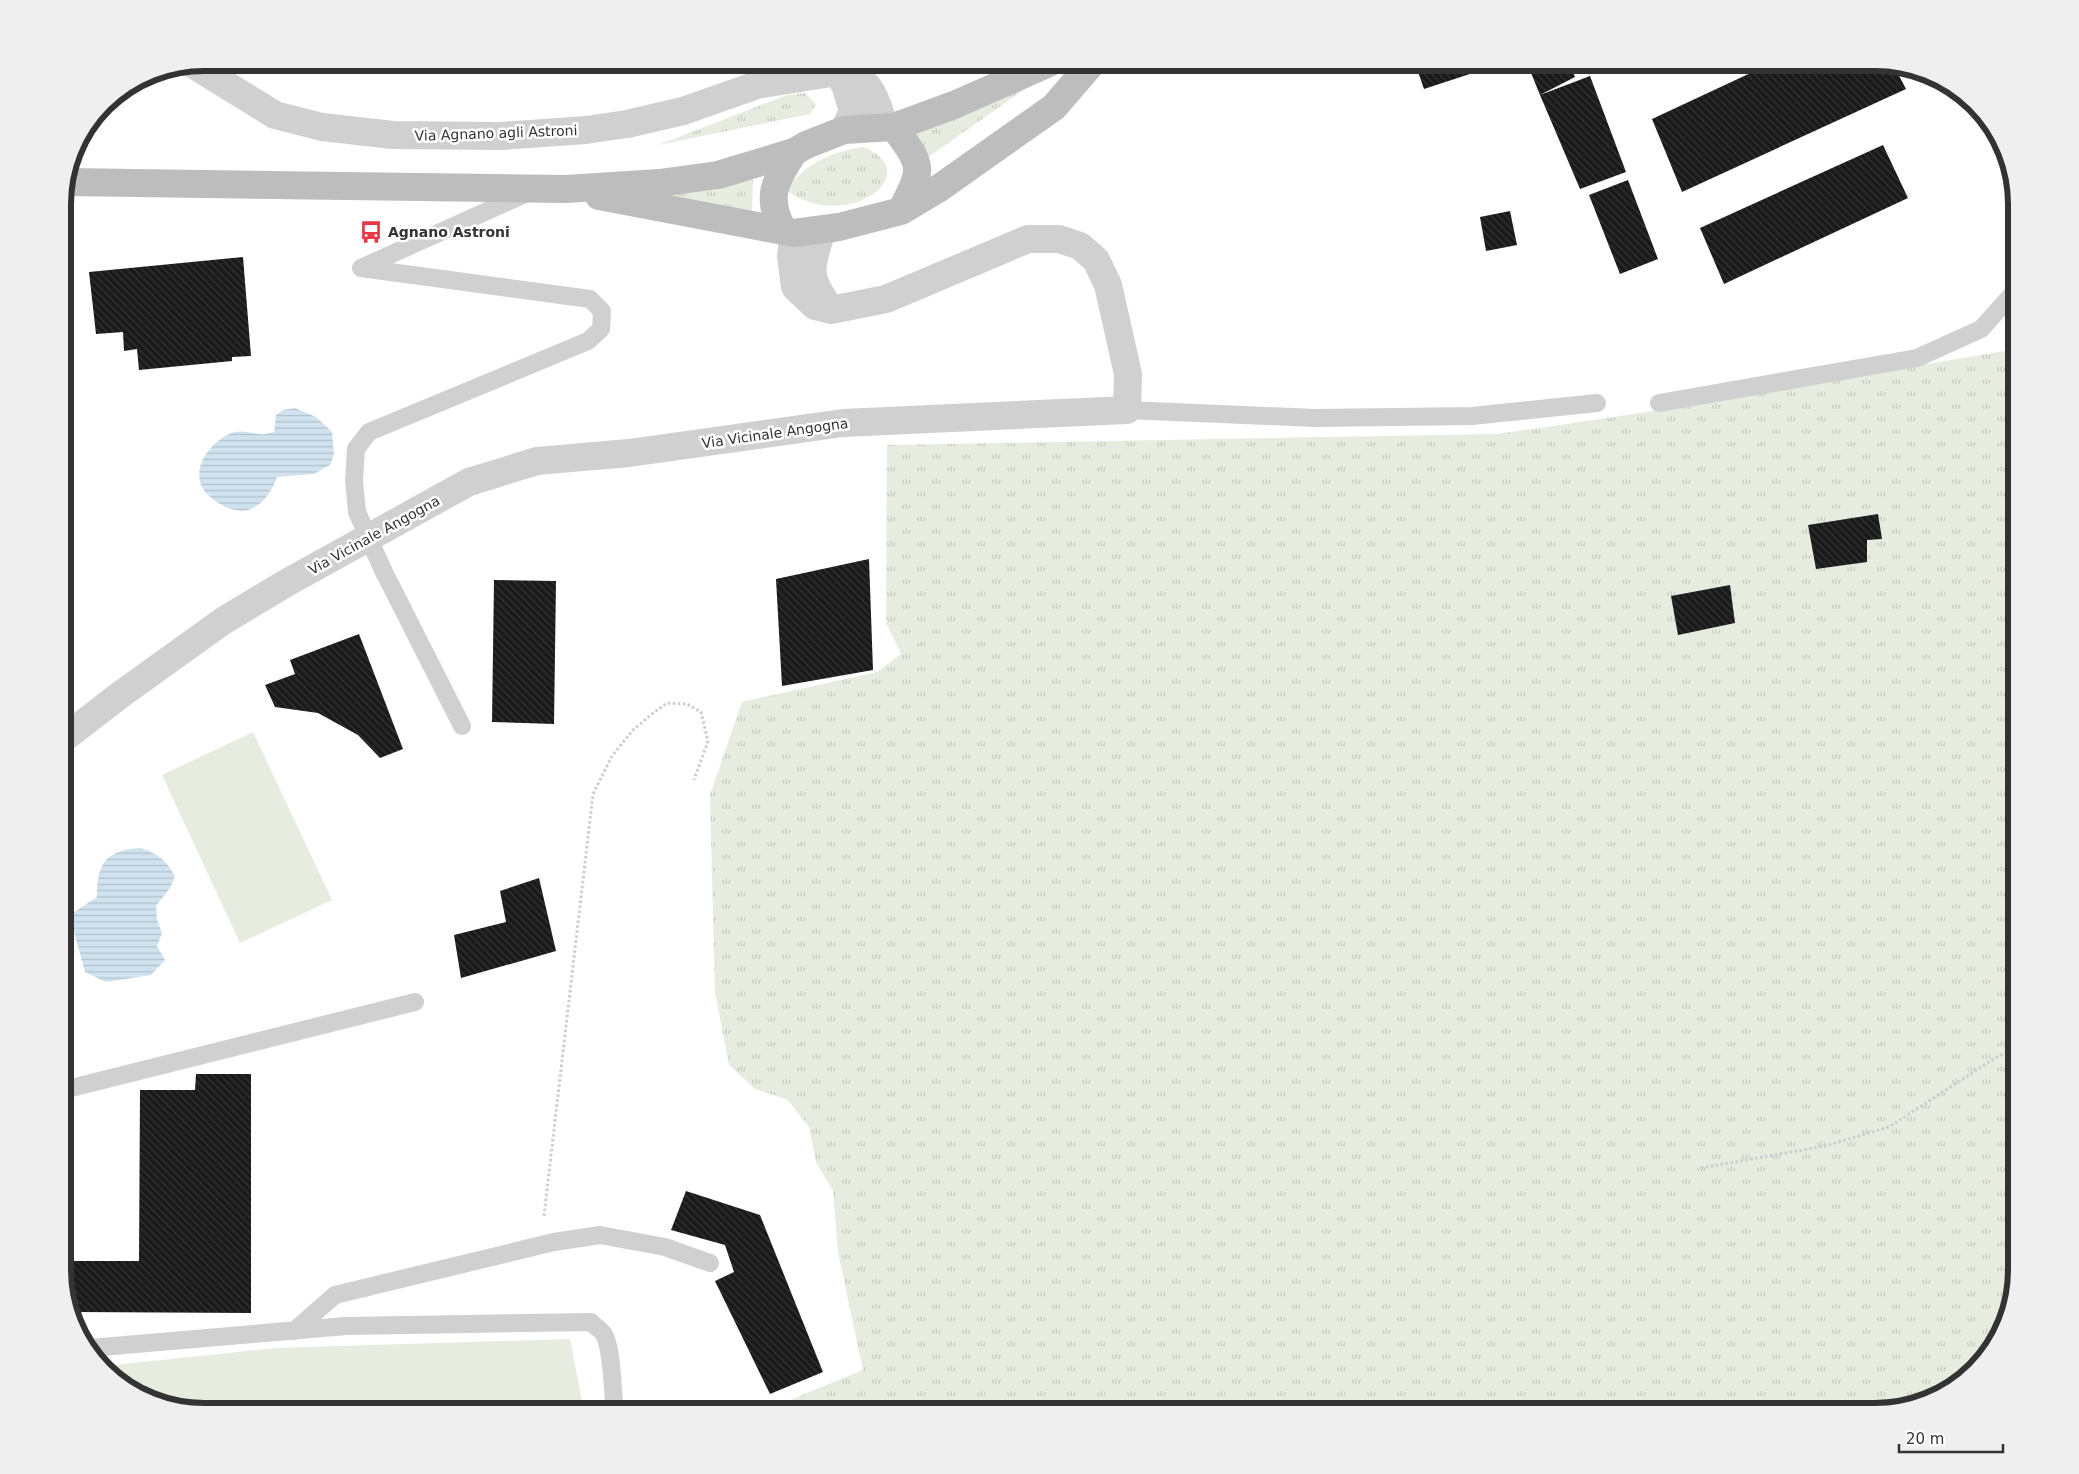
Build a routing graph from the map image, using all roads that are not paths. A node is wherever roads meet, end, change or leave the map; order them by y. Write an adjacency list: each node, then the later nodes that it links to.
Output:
1 (1084, 71): 11 (street)
2 (205, 72): 3 (street, Via Agnano agli Astroni)
3 (837, 72): 5 (street); 6 (street)
4 (1028, 72): 5 (street)
5 (890, 127): 6 (street); 11 (street)
6 (844, 130): 7 (street)
7 (794, 152): 10 (street); 13 (street)
8 (73, 182): 9 (street)
9 (537, 188): 10 (street); 19 (lane, bridge)
10 (566, 189): 13 (street)
11 (901, 211): 12 (street)
12 (822, 230): 13 (street); 15 (street)
13 (789, 231): 15 (street)
14 (2008, 299): 16 (lane)
15 (831, 310): 18 (street)
16 (1660, 402)
17 (1597, 403): 18 (lane)
18 (1126, 410): 20 (street, Via Vicinale Angogna)
19 (462, 726)
20 (72, 732)
21 (415, 1002): 22 (lane)
22 (72, 1088)
23 (710, 1263): 24 (lane)
24 (294, 1330): 25 (lane); 26 (lane)
25 (97, 1347)
26 (614, 1403)

